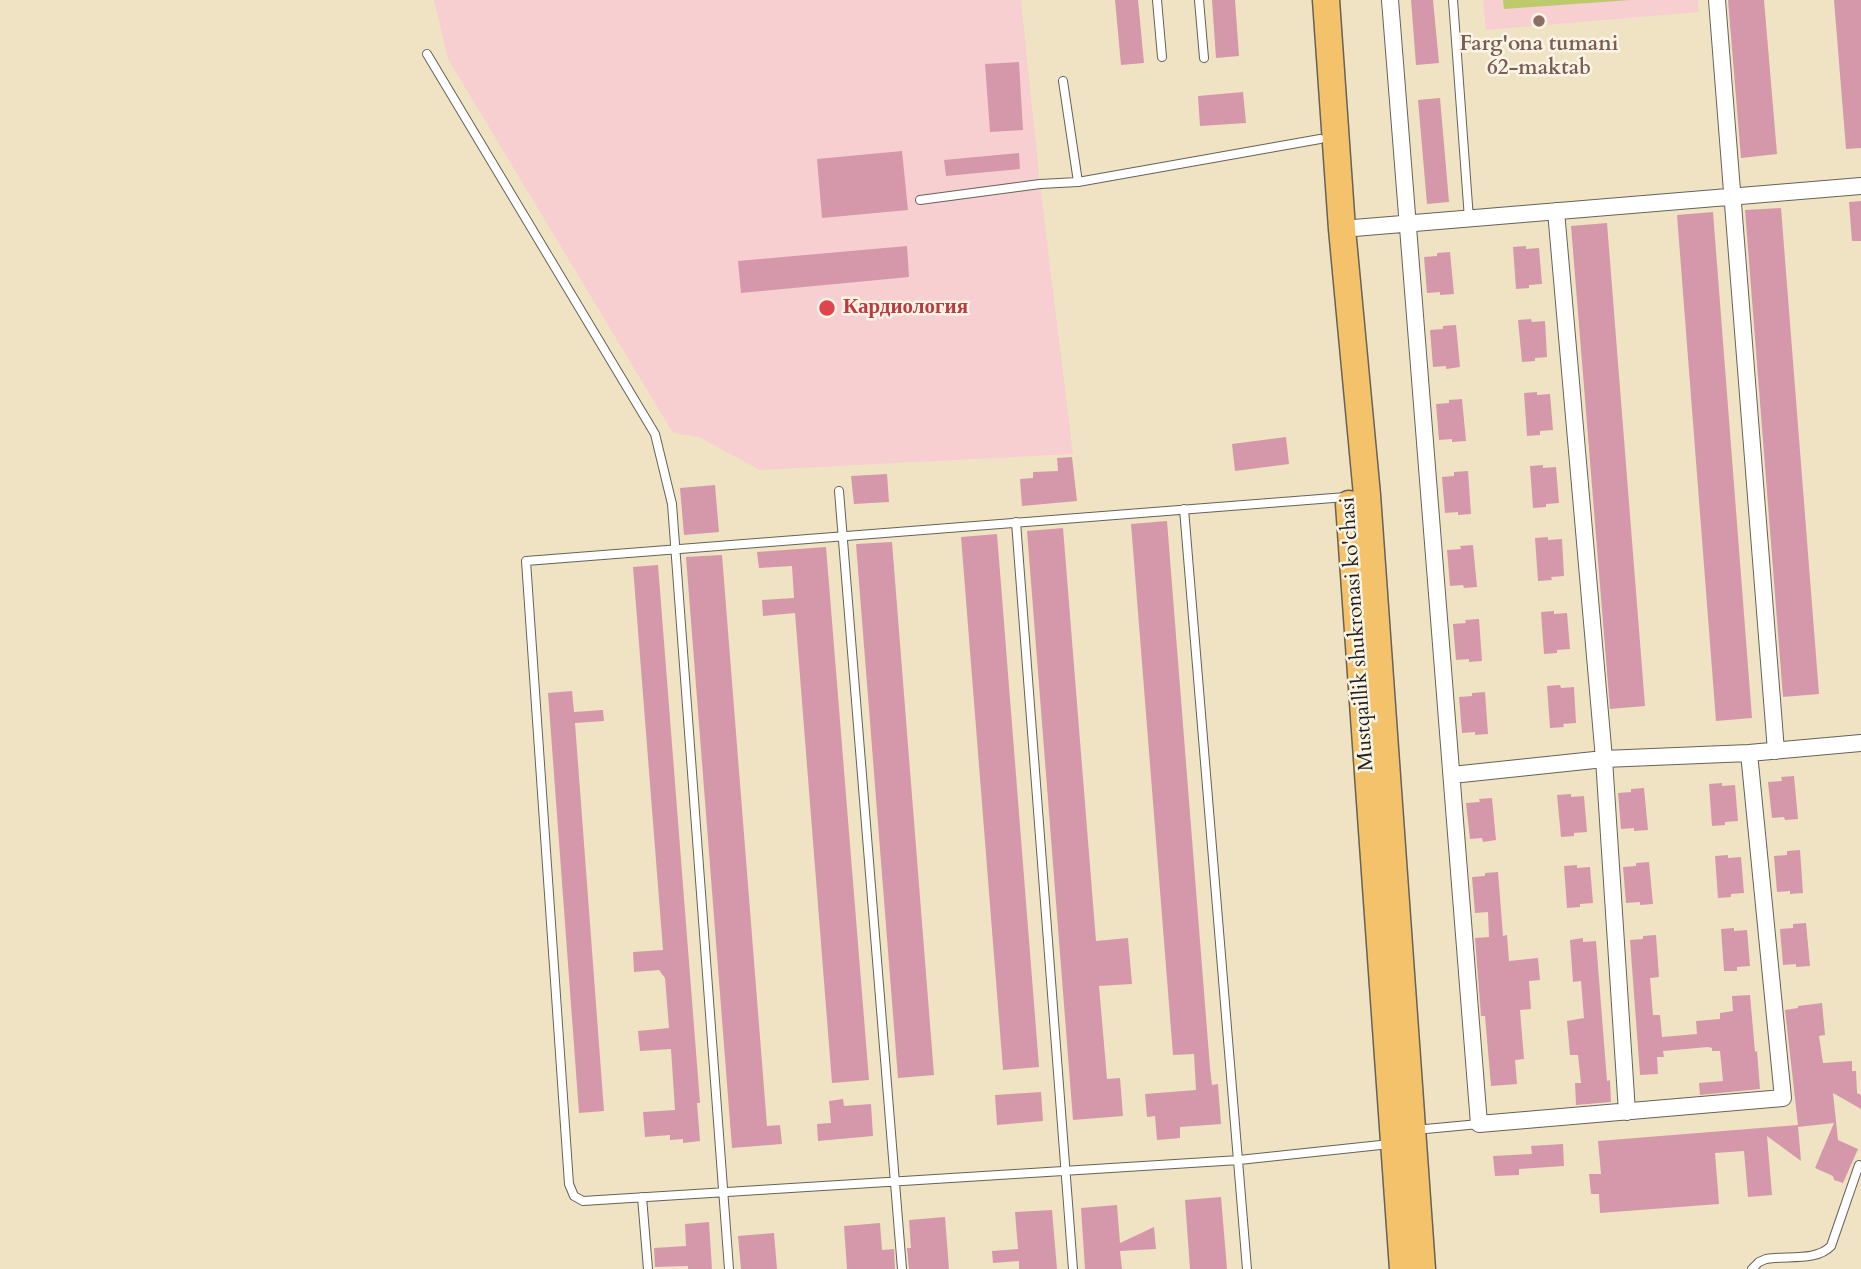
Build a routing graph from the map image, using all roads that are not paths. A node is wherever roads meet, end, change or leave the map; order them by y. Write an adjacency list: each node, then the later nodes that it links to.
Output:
1 (1157, 0): 9 (lane)
2 (1199, 0): 10 (lane)
3 (1309, 0): 12 (main road, Mustqaillik shukronasi ko'chasi)
4 (1326, 0): 20 (main road, Mustqaillik shukronasi ko'chasi)
5 (1390, 0): 19 (street)
6 (1452, 0): 18 (lane)
7 (1717, 0): 15 (street)
8 (427, 54): 26 (lane)
9 (1162, 57)
10 (1204, 58)
11 (1063, 81): 13 (lane)
12 (1320, 139): 13 (lane); 22 (main road, Mustqaillik shukronasi ko'chasi)
13 (1078, 182): 16 (lane)
14 (1861, 186): 15 (street)
15 (1732, 196): 17 (street); 28 (street)
16 (920, 200)
17 (1556, 211): 18 (street); 30 (street)
18 (1469, 219): 19 (street)
19 (1408, 223): 20 (street); 31 (street)
20 (1342, 229): 34 (main road, Mustqaillik shukronasi ko'chasi)
21 (839, 491): 25 (lane)
22 (1349, 497): 23 (lane); 34 (main road, Mustqaillik shukronasi ko'chasi)
23 (1184, 509): 24 (lane); 35 (lane)
24 (1016, 522): 25 (lane); 37 (lane)
25 (844, 538): 26 (lane); 38 (lane)
26 (674, 551): 39 (lane); 40 (lane)
27 (1861, 743): 28 (street)
28 (1776, 751): 29 (street)
29 (1749, 753): 30 (street); 32 (street)
30 (1604, 759): 31 (street); 32 (street)
31 (1452, 775): 33 (street)
32 (1627, 1112): 33 (street)
33 (1479, 1124): 34 (lane)
34 (1406, 1142): 35 (lane); 46 (main road, Mustqaillik shukronasi ko'chasi); 47 (main road, Mustqaillik shukronasi ko'chasi)
35 (1239, 1160): 37 (lane); 45 (lane)
36 (1859, 1165): 48 (lane)
37 (1066, 1171): 38 (lane); 44 (lane)
38 (896, 1181): 39 (lane); 43 (lane)
39 (722, 1192): 40 (lane); 42 (lane)
40 (642, 1197): 41 (lane)
41 (648, 1269)
42 (729, 1269)
43 (902, 1269)
44 (1073, 1269)
45 (1247, 1269)
46 (1403, 1269)
47 (1422, 1269)
48 (1752, 1269)

